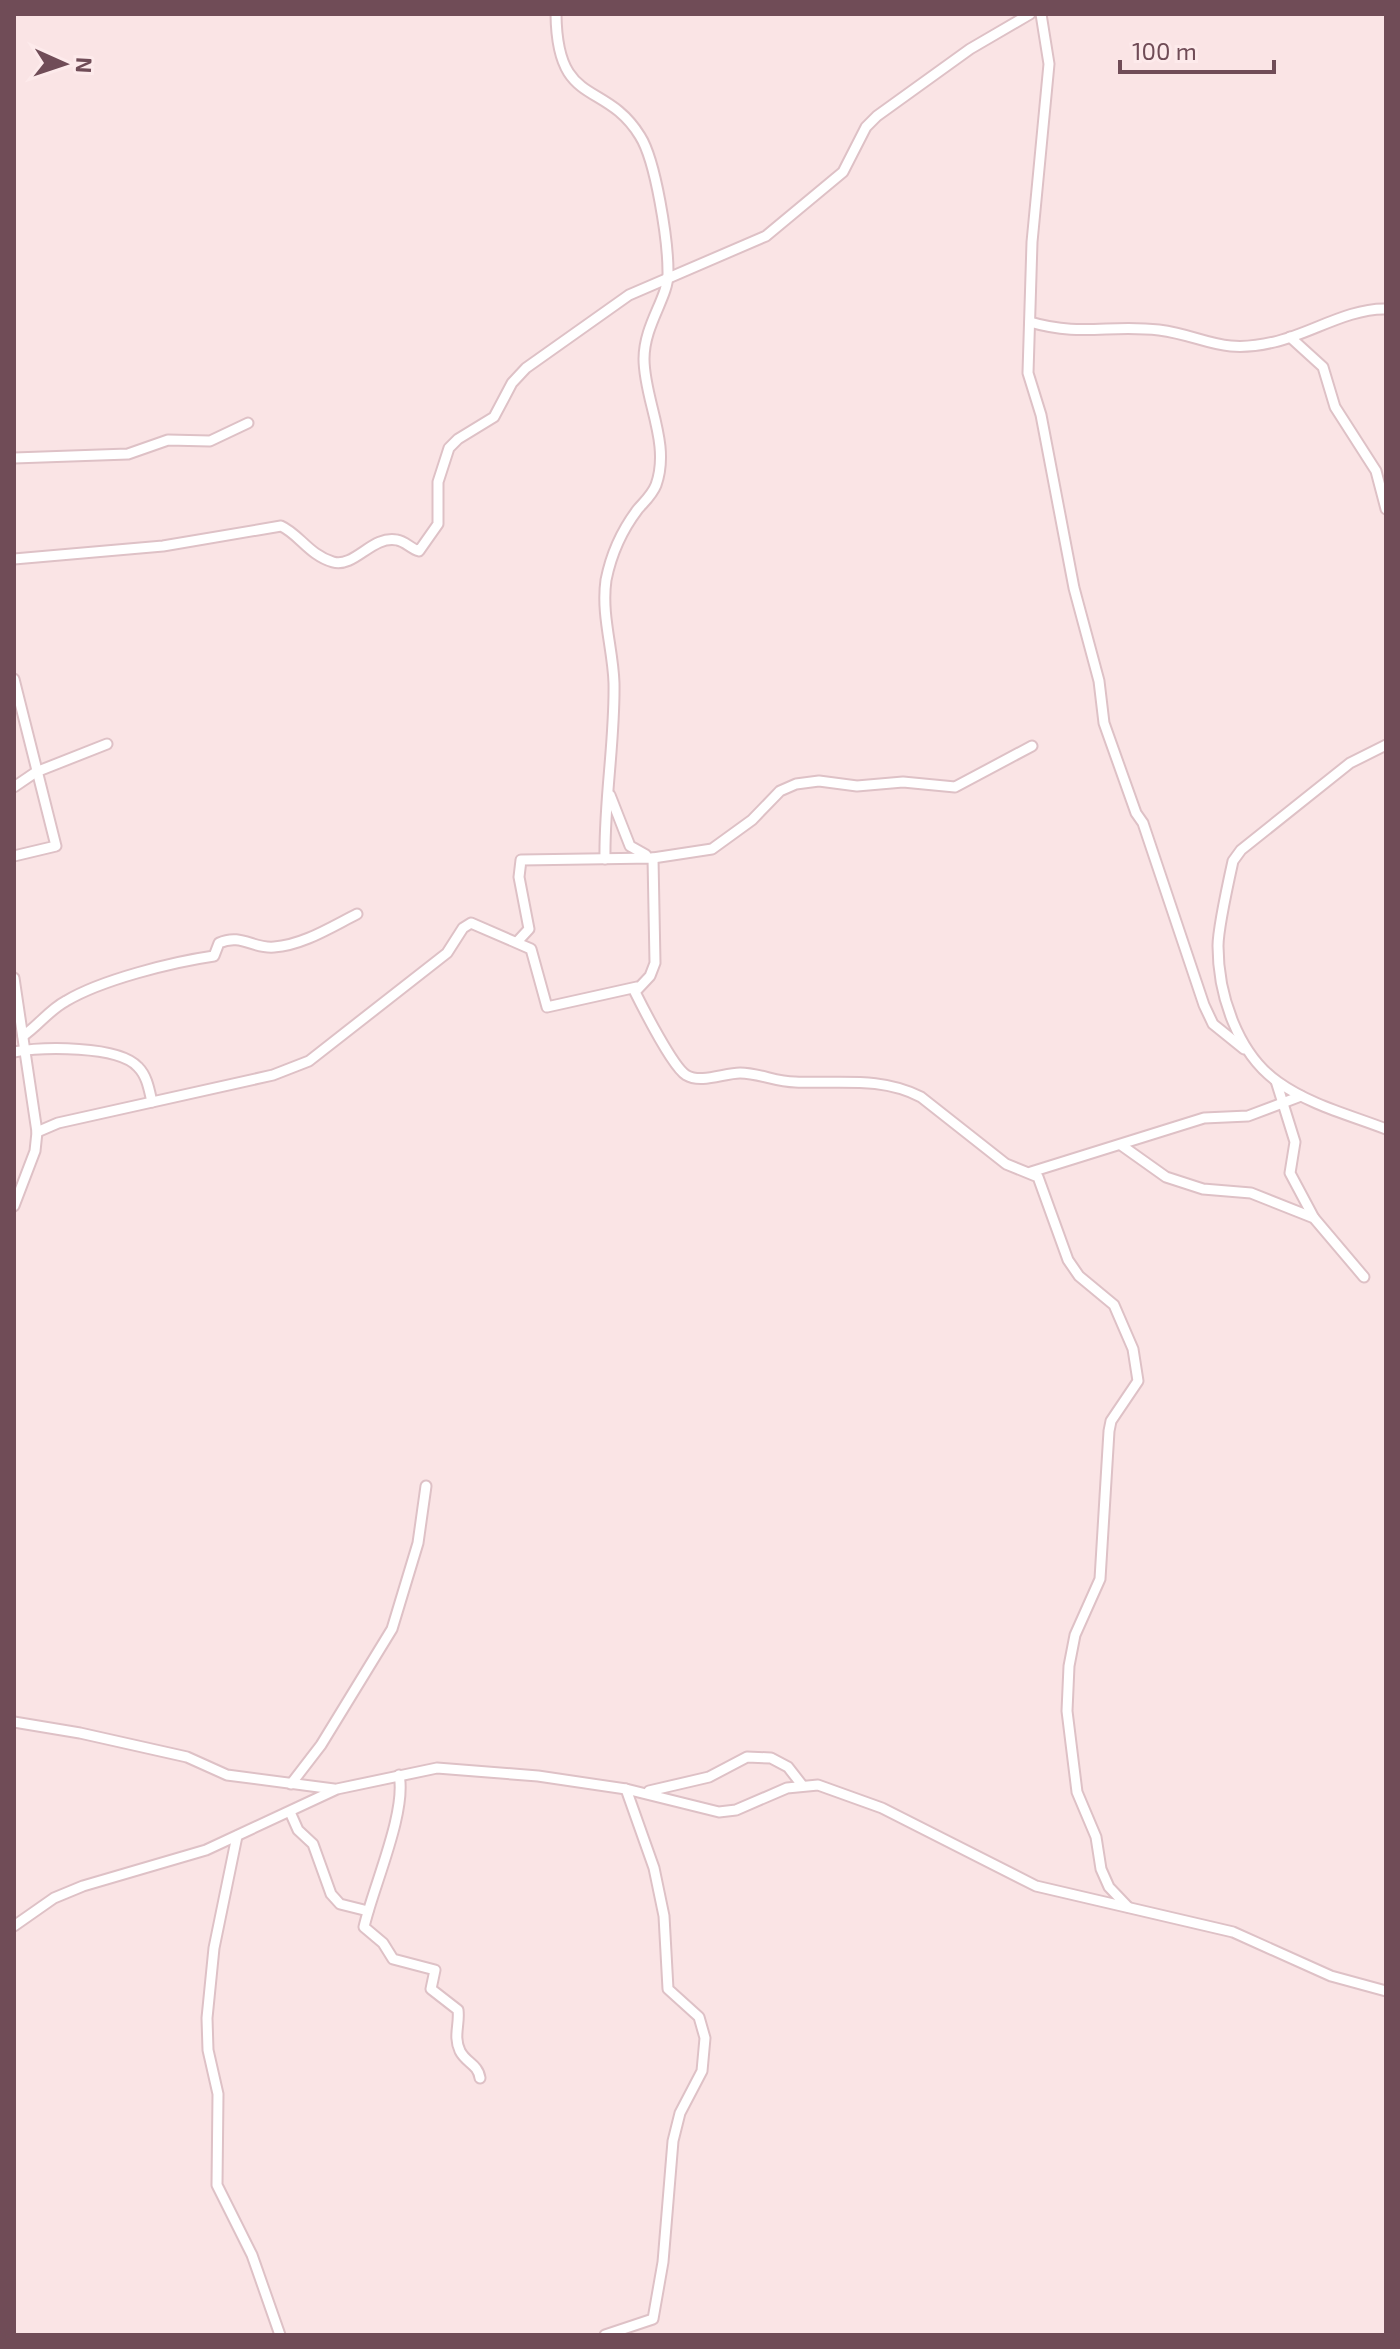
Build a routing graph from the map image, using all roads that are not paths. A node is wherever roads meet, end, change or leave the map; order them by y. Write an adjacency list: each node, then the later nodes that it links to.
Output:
1 (556, 14): 4 (street)
2 (1030, 14): 4 (street)
3 (1041, 14): 6 (street)
4 (668, 279): 11 (street); 18 (street)
5 (1386, 309): 7 (street)
6 (1030, 322): 7 (street); 27 (street)
7 (1290, 337): 10 (street)
8 (248, 423): 9 (street)
9 (14, 458)
10 (1386, 509)
11 (14, 559)
12 (14, 681): 16 (street)
13 (107, 744): 16 (street)
14 (1386, 745): 27 (street)
15 (1032, 746): 20 (street)
16 (36, 772): 17 (street); 19 (street)
17 (14, 787)
18 (610, 794): 20 (street); 21 (street)
19 (14, 856)
20 (651, 857): 21 (street); 25 (street)
21 (605, 859): 23 (street)
22 (357, 914): 26 (street)
23 (517, 942): 25 (street); 31 (street)
24 (14, 978): 26 (street)
25 (637, 987): 36 (street)
26 (23, 1036): 28 (street)
27 (1244, 1049): 29 (street)
28 (19, 1051): 31 (street); 34 (street)
29 (1276, 1081): 30 (street); 32 (street)
30 (1301, 1096): 32 (street); 33 (street)
31 (152, 1102): 34 (street)
32 (1283, 1102): 35 (street); 38 (street)
33 (1386, 1129)
34 (37, 1132): 37 (street)
35 (1121, 1145): 36 (street); 38 (street)
36 (1031, 1172): 52 (street)
37 (14, 1206)
38 (1314, 1218): 39 (street)
39 (1364, 1277)
40 (426, 1486): 43 (street)
41 (14, 1722): 43 (street)
42 (399, 1775): 46 (street); 47 (street); 53 (street)
43 (291, 1784): 44 (street)
44 (304, 1785): 46 (street); 49 (street)
45 (802, 1785): 48 (street); 48 (street); 52 (street)
46 (337, 1789): 49 (street)
47 (626, 1789): 48 (street); 58 (street)
48 (646, 1792)
49 (306, 1804): 50 (street)
50 (290, 1812): 51 (street); 53 (street)
51 (237, 1836): 54 (street); 57 (street)
52 (1128, 1907): 55 (street)
53 (368, 1911): 56 (street)
54 (14, 1926)
55 (1386, 1991)
56 (480, 2078)
57 (280, 2335)
58 (605, 2335)

